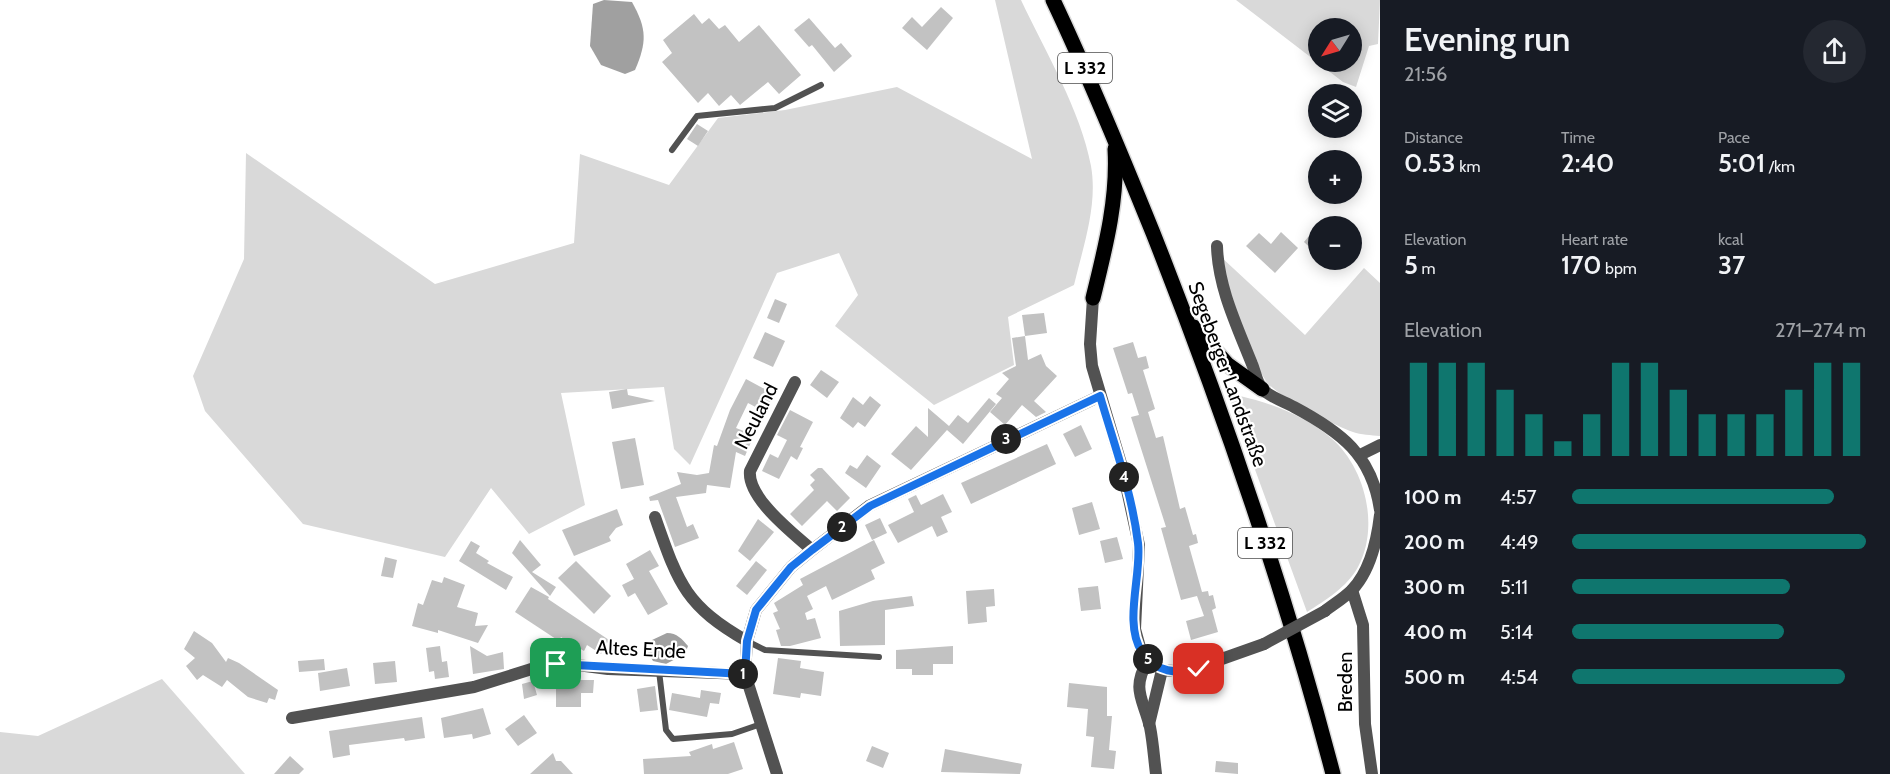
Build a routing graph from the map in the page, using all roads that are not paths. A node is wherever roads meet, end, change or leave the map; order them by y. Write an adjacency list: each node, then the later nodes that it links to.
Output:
1 (1053, 0): 3 (main road, Segeberger Landstraße / L 332)
2 (821, 85): 4 (lane)
3 (1114, 137): 6 (main road); 7 (main road, Segeberger Landstraße / L 332)
4 (672, 150)
5 (1217, 246): 9 (street)
6 (1093, 298): 10 (street)
7 (1186, 317): 9 (main road); 30 (main road, Segeberger Landstraße / L 332)
8 (795, 382): 17 (street, Neuland)
9 (1262, 389): 12 (street)
10 (1100, 396): 17 (street); 21 (street)
11 (1380, 445): 12 (street)
12 (1360, 455): 13 (street)
13 (1379, 493): 14 (street)
14 (1380, 510)
15 (1380, 515): 18 (street)
16 (655, 517): 19 (street)
17 (812, 550): 19 (street)
18 (1352, 590): 23 (street, bridge); 31 (street, Breden)
19 (747, 641): 20 (lane); 24 (street)
20 (879, 657)
21 (1148, 660): 23 (street); 27 (street)
22 (659, 670): 24 (street, Altes Ende); 25 (street, Altes Ende); 26 (lane)
23 (1162, 670): 27 (street)
24 (745, 674): 26 (street)
25 (292, 718)
26 (762, 724): 28 (street)
27 (1149, 724): 29 (street)
28 (777, 774)
29 (1156, 774)
30 (1333, 774)
31 (1372, 774)

